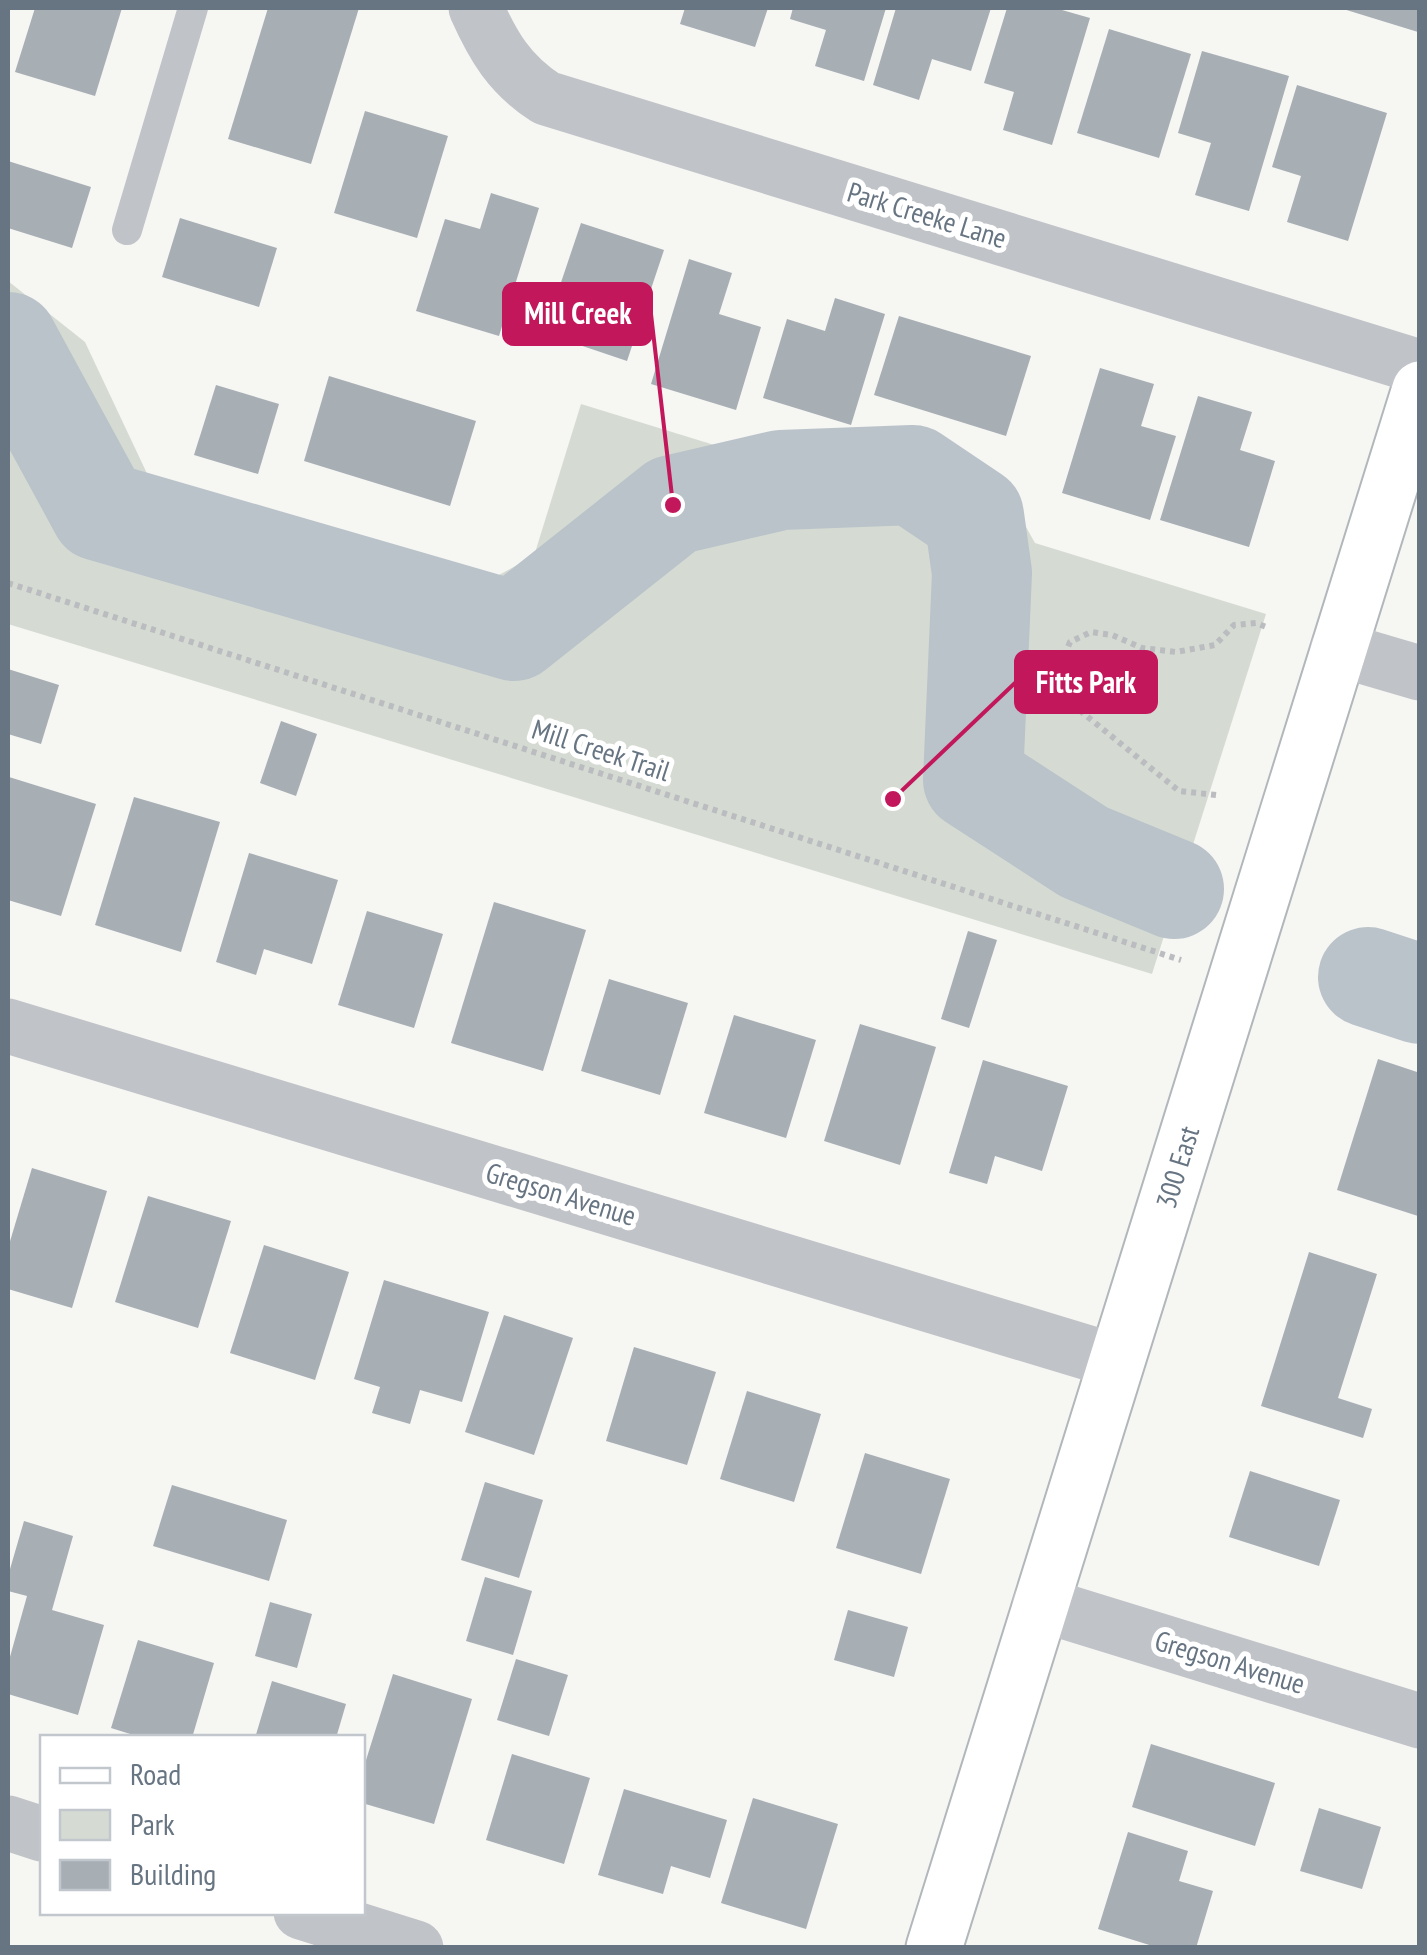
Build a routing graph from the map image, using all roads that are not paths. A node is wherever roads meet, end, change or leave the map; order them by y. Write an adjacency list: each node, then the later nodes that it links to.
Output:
1 (193, 8): 3 (lane)
2 (476, 8): 4 (street, Park Creeke Lane)
3 (128, 230)
4 (1420, 367)
5 (1420, 389): 6 (street, 300 East)
6 (1338, 648): 7 (street); 9 (street, 300 East)
7 (1420, 673)
8 (8, 1026): 9 (street, Gregson Avenue)
9 (1115, 1361): 10 (street, 300 East)
10 (1040, 1604): 11 (street, Gregson Avenue); 16 (street, 300 East)
11 (1420, 1721)
12 (8, 1824): 13 (street)
13 (40, 1833)
14 (311, 1915): 15 (street)
15 (416, 1948)
16 (934, 1948)

